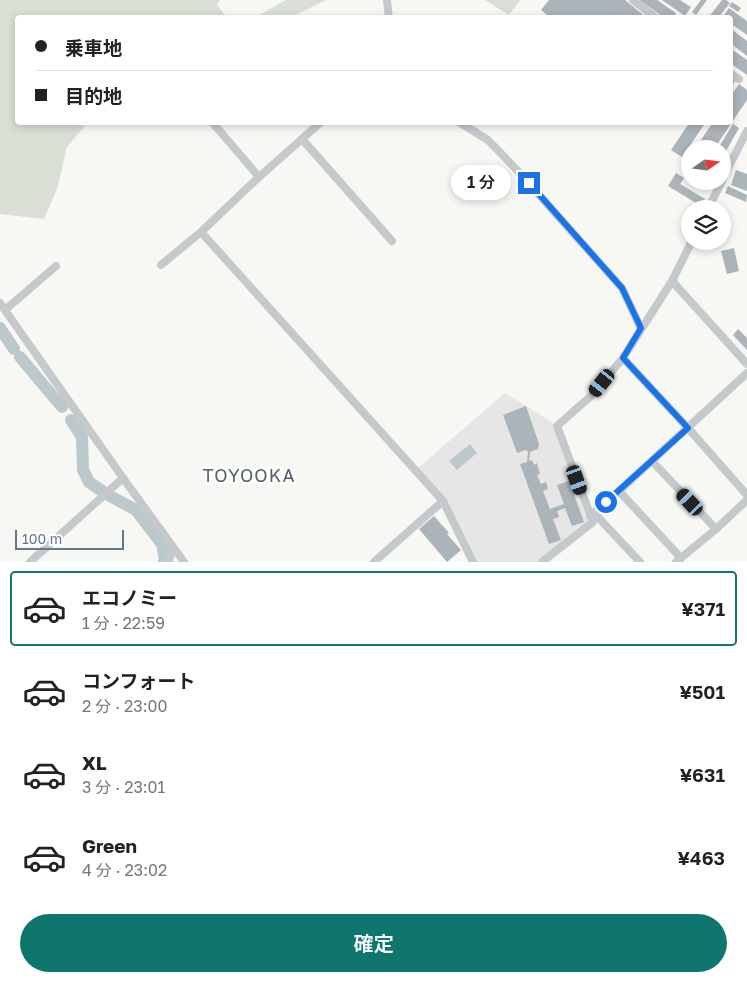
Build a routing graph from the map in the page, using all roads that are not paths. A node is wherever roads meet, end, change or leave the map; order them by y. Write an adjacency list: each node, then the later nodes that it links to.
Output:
1 (387, 0): 3 (street)
2 (633, 0): 4 (street)
3 (389, 15)
4 (652, 15)
5 (733, 75): 6 (street)
6 (739, 79)
7 (215, 125): 13 (street)
8 (318, 125): 11 (street)
9 (463, 125): 21 (street)
10 (747, 131): 12 (street)
11 (302, 140): 13 (street); 15 (street)
12 (731, 162)
13 (259, 177): 14 (street)
14 (201, 232): 17 (street); 31 (street)
15 (392, 241)
16 (687, 250): 19 (street)
17 (162, 265)
18 (56, 266): 20 (street)
19 (672, 280): 21 (street); 23 (street)
20 (2, 307): 27 (street)
21 (641, 328): 22 (street)
22 (623, 358): 25 (street); 32 (street)
23 (747, 364)
24 (747, 373): 25 (street)
25 (688, 428): 26 (street); 29 (street)
26 (652, 460): 28 (street); 33 (street)
27 (123, 478): 34 (street); 36 (street)
28 (619, 491): 32 (street); 35 (street)
29 (747, 495)
30 (747, 500): 33 (street)
31 (443, 501): 39 (street); 40 (street)
32 (592, 514): 41 (street); 42 (street)
33 (716, 529): 35 (street)
34 (172, 546): 37 (street); 38 (street)
35 (679, 560)
36 (30, 562)
37 (169, 562)
38 (184, 562)
39 (374, 562)
40 (473, 562)
41 (542, 562)
42 (640, 562)

